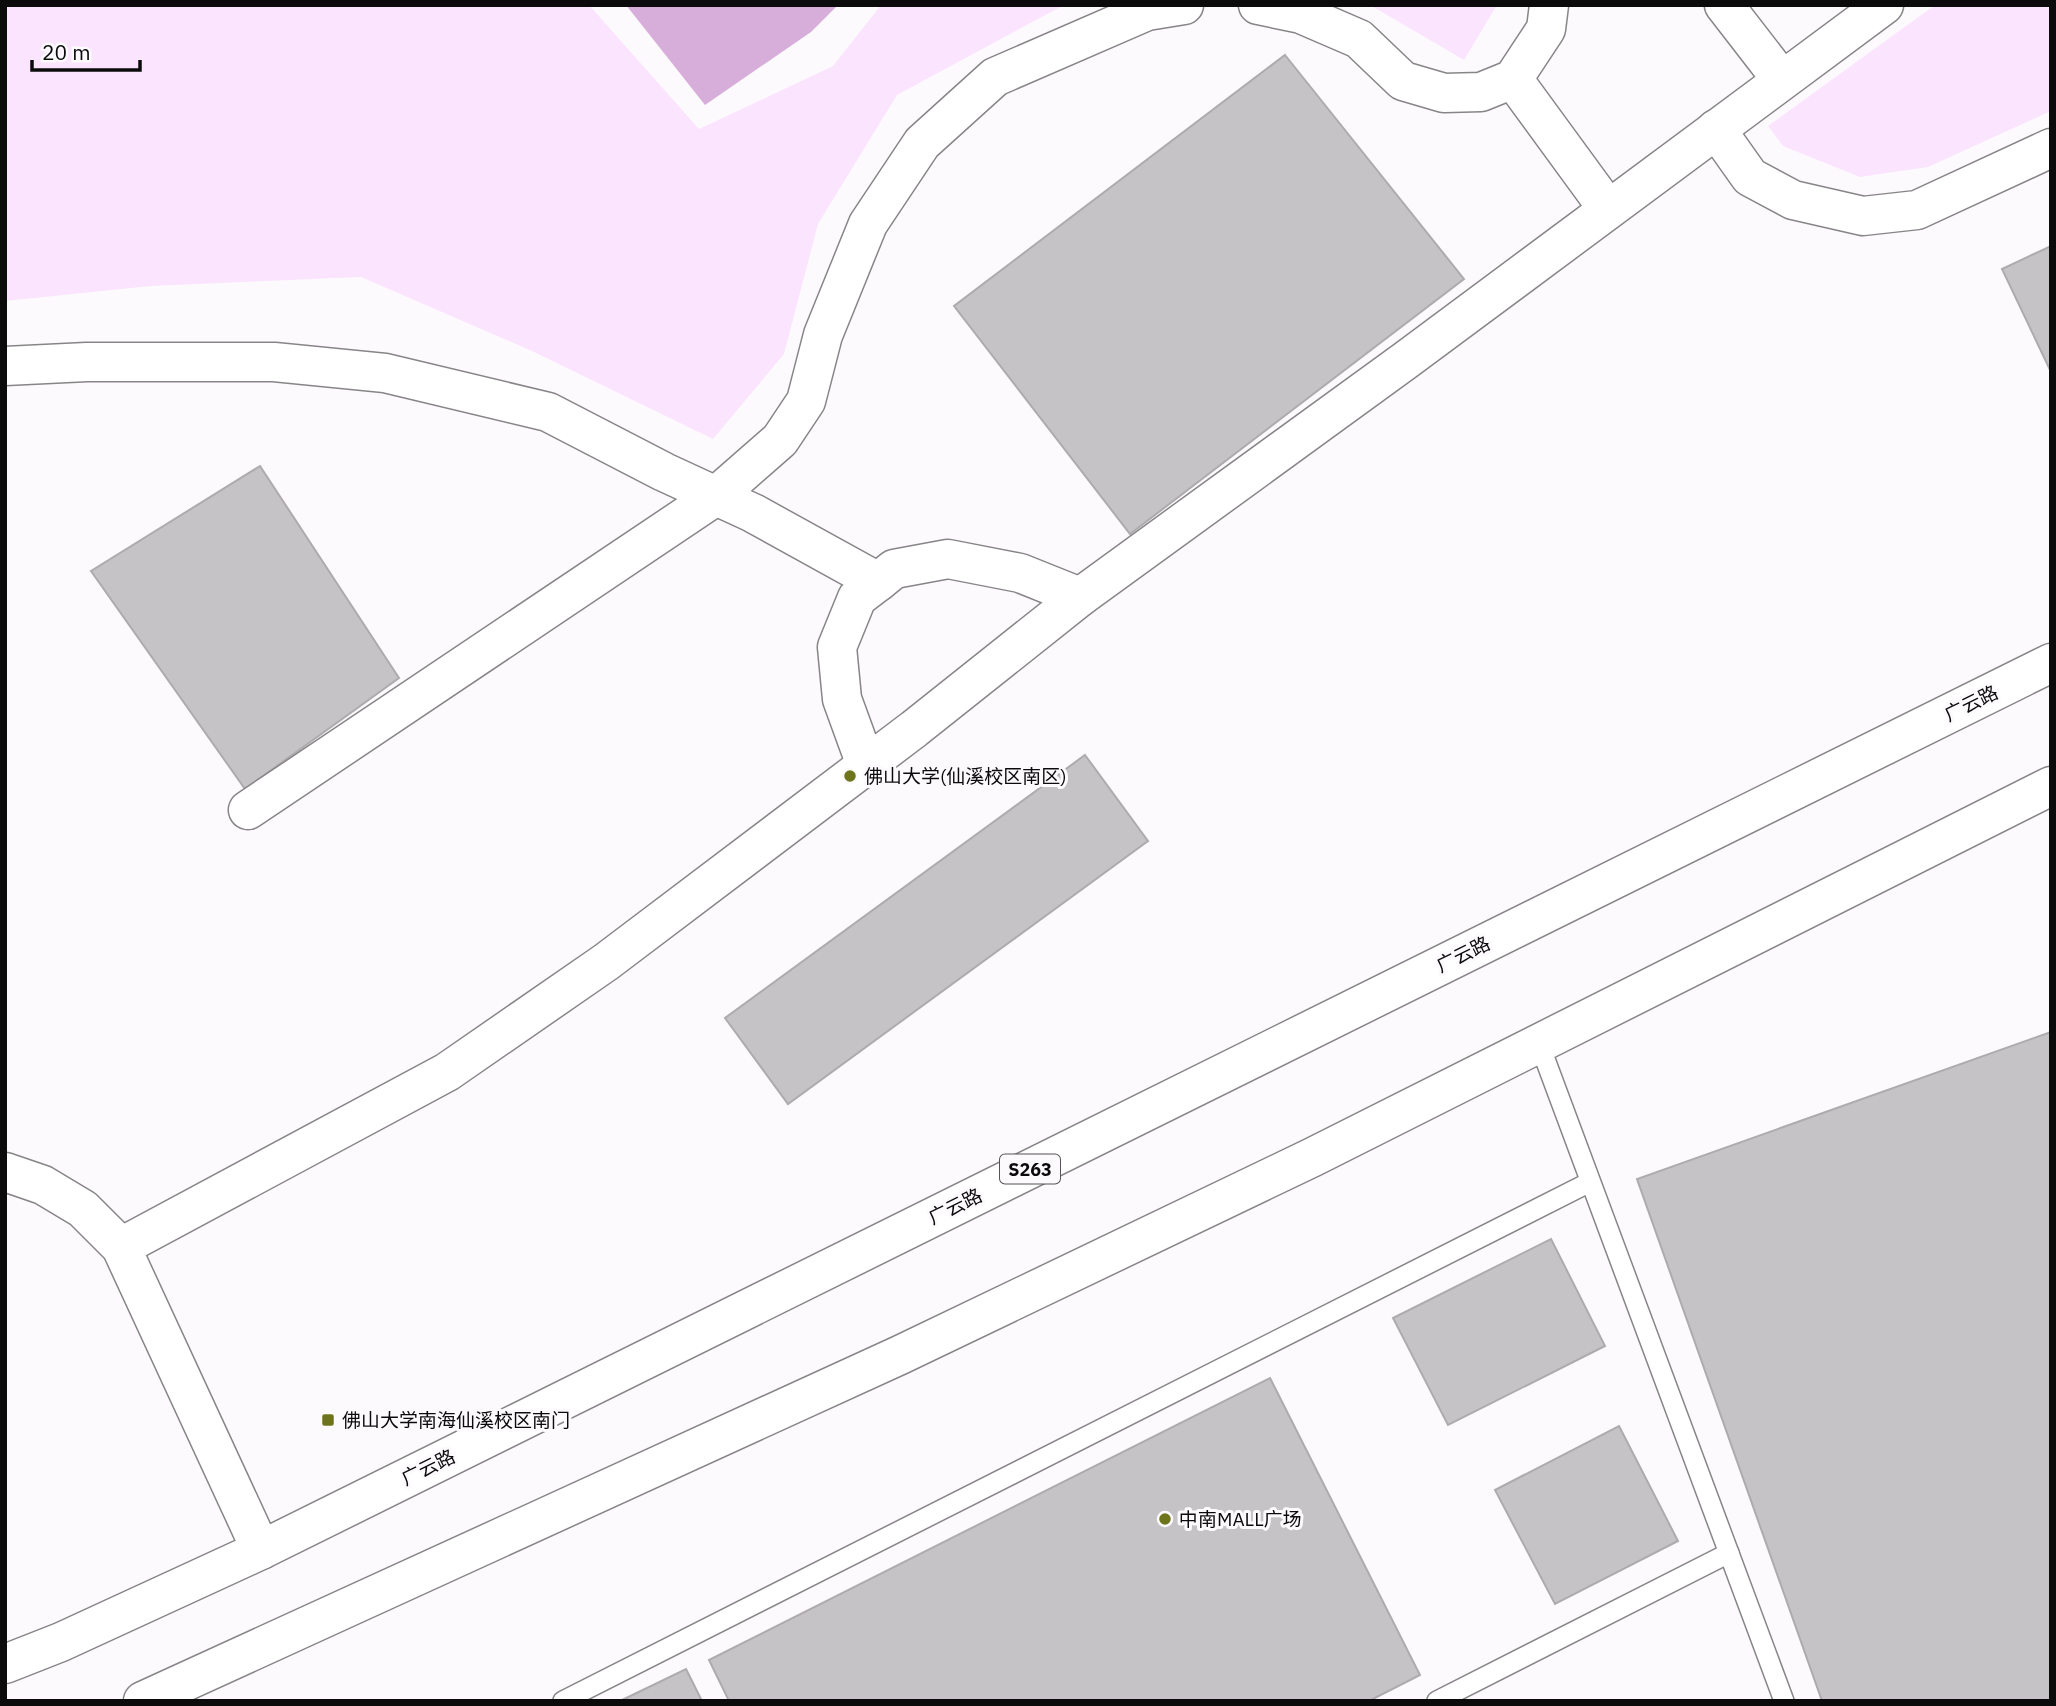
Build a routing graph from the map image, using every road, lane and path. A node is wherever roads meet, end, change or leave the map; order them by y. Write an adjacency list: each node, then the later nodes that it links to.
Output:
1 (1184, 5): 12 (street)
2 (1258, 5): 6 (street)
3 (1549, 5): 6 (street)
4 (1724, 5): 7 (street)
5 (1884, 5): 7 (street)
6 (1513, 79): 10 (street)
7 (1782, 80): 8 (street)
8 (1716, 129): 9 (street); 10 (street)
9 (2051, 148)
10 (1608, 209): 14 (street)
11 (5, 366): 12 (street)
12 (716, 496): 13 (street); 18 (street)
13 (878, 582): 14 (street); 16 (street)
14 (1080, 597): 16 (street)
15 (2051, 663): 23 (street, 广云路 / S263)
16 (866, 765): 22 (street)
17 (2051, 786): 19 (street)
18 (248, 810)
19 (1539, 1043): 21 (lane); 26 (street)
20 (5, 1172): 22 (street)
21 (1590, 1181): 24 (lane); 27 (lane)
22 (121, 1247): 23 (street)
23 (261, 1550): 25 (street, 广云路 / S263)
24 (1729, 1553): 28 (lane); 29 (lane)
25 (5, 1664)
26 (143, 1701)
27 (563, 1701)
28 (1437, 1701)
29 (1784, 1701)

